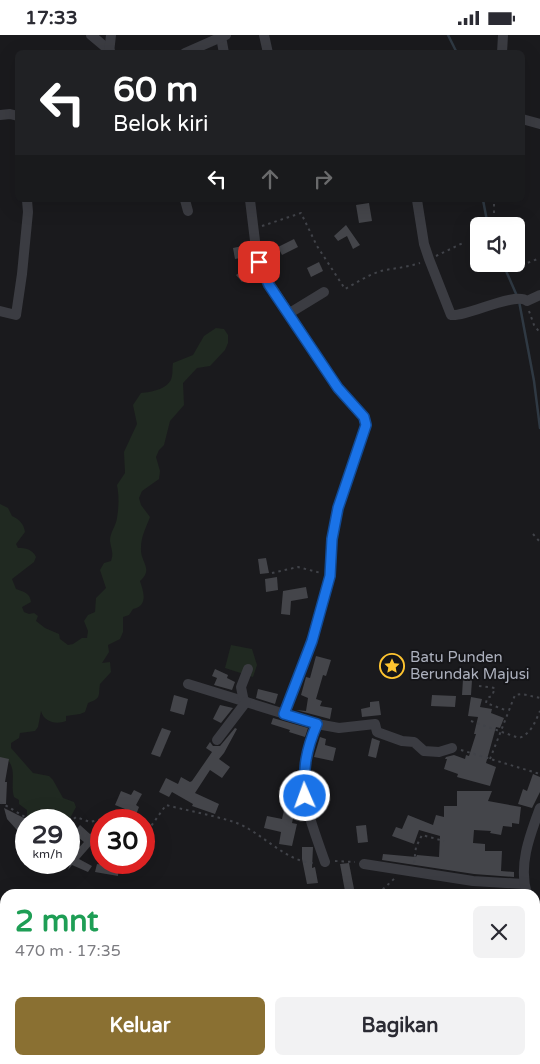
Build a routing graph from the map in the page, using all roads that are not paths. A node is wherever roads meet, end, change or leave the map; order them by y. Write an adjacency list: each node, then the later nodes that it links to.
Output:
1 (91, 35): 6 (street)
2 (111, 35): 7 (street)
3 (264, 35): 10 (street)
4 (503, 35): 11 (street)
5 (224, 36): 8 (street); 9 (street)
6 (108, 50)
7 (110, 50)
8 (193, 50)
9 (224, 50)
10 (267, 50)
11 (502, 50)
12 (0, 115): 13 (street)
13 (15, 115)
14 (525, 120): 15 (street)
15 (540, 124)
16 (27, 202): 23 (street)
17 (186, 202): 20 (street)
18 (250, 202): 24 (street)
19 (417, 202): 22 (street)
20 (188, 211)
21 (324, 292): 24 (street)
22 (540, 295)
23 (0, 311)
24 (288, 314): 28 (street)
25 (248, 669): 27 (street)
26 (188, 684): 27 (street)
27 (245, 702): 28 (street); 30 (street)
28 (284, 714): 29 (street)
29 (317, 724): 31 (street); 33 (street)
30 (217, 740)
31 (452, 748)
32 (540, 808): 35 (street)
33 (325, 862)
34 (364, 864): 35 (street)
35 (526, 889)

